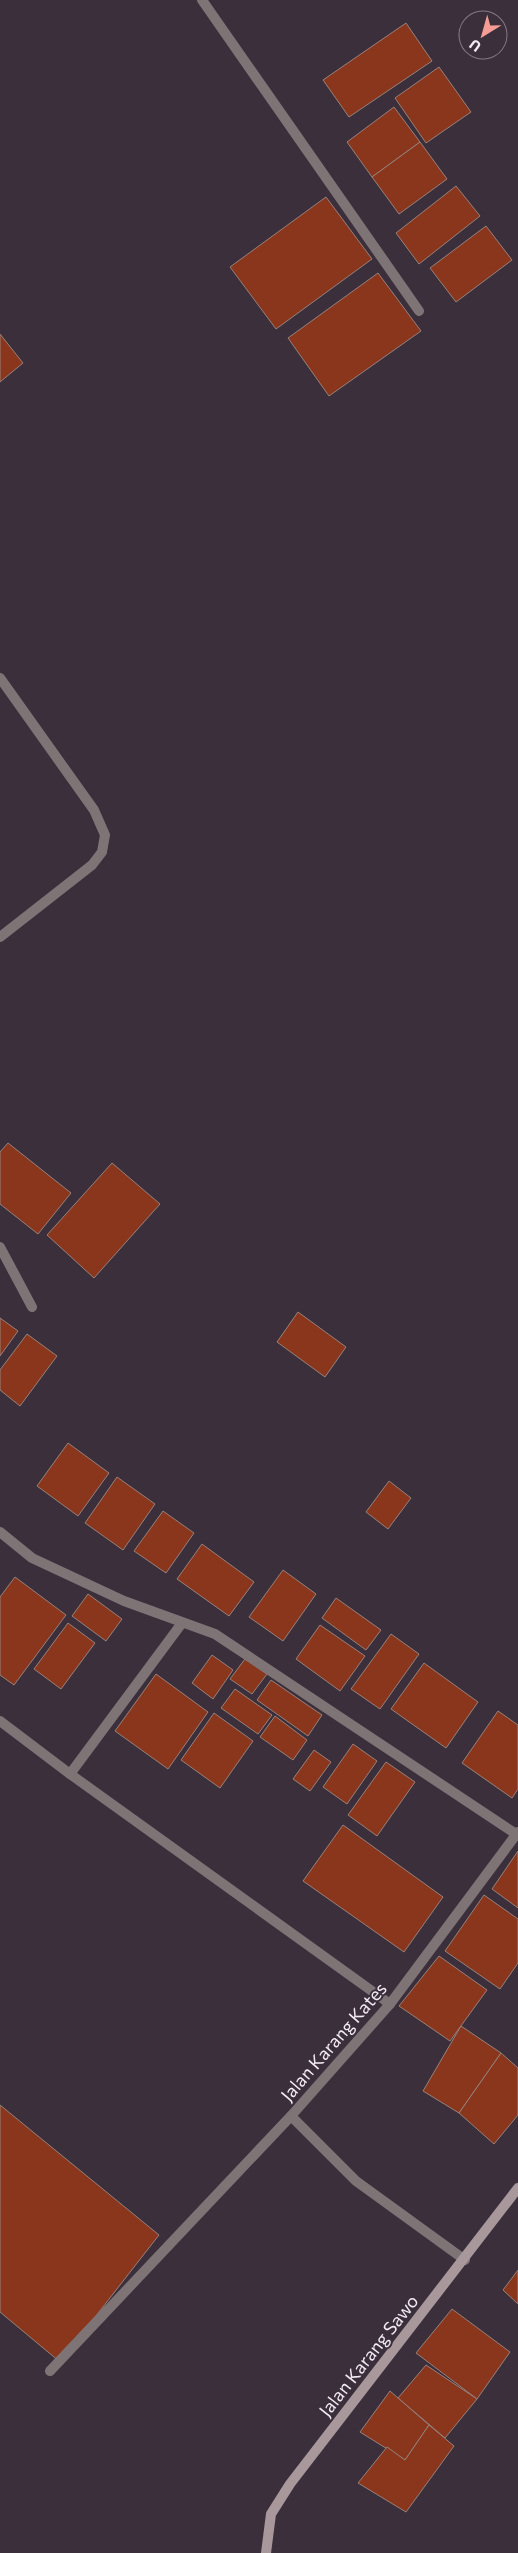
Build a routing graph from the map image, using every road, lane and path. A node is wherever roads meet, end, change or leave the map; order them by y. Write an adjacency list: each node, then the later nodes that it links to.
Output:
1 (202, 0): 2 (street)
2 (419, 312)
3 (0, 678): 4 (street)
4 (0, 938)
5 (0, 1247): 6 (street)
6 (32, 1307)
7 (0, 1532): 8 (street)
8 (182, 1623): 10 (street); 11 (street)
9 (0, 1721): 10 (street)
10 (70, 1774): 12 (street)
11 (517, 1833): 12 (street, Jalan Karang Kates)
12 (390, 2004): 13 (street, Jalan Karang Kates)
13 (291, 2116): 15 (street, Jalan Karang Kates); 16 (street)
14 (518, 2188): 15 (street, Jalan Karang Sawo)
15 (465, 2260): 17 (street, Jalan Karang Sawo)
16 (50, 2371)
17 (266, 2553)

